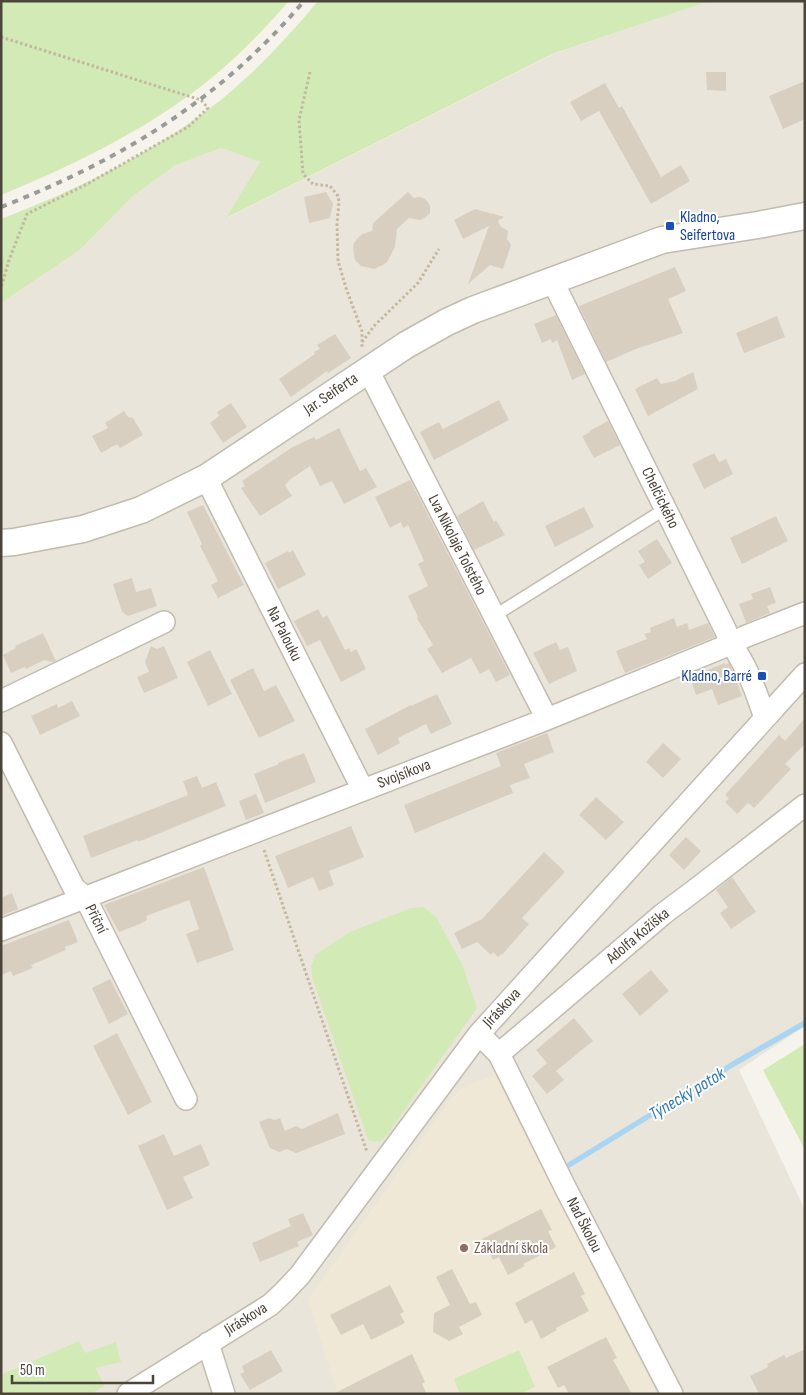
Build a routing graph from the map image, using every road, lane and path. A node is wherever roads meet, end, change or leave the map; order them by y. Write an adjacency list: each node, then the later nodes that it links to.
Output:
1 (1, 37): 6 (path)
2 (310, 72): 7 (path)
3 (805, 216): 5 (street, Jar. Seiferta)
4 (439, 248): 7 (path)
5 (552, 280): 8 (street, Jar. Seiferta); 10 (street, Chelčického)
6 (1, 288)
7 (362, 343): 8 (path)
8 (365, 372): 9 (street, Jar. Seiferta); 13 (street, Lva Nikolaje Tolstého)
9 (206, 478): 11 (street, Jar. Seiferta); 21 (street, Na Palouku)
10 (665, 509): 13 (lane); 15 (street, Chelčického)
11 (1, 543)
12 (805, 613): 15 (street, Svojsíkova)
13 (494, 616): 19 (street, Lva Nikolaje Tolstého)
14 (164, 622): 17 (street)
15 (731, 644): 18 (street, Chelčického); 19 (street, Svojsíkova)
16 (805, 674): 18 (street, Jiráskova)
17 (1, 701)
18 (765, 718): 26 (street, Jiráskova)
19 (547, 719): 21 (street, Svojsíkova)
20 (1, 743): 24 (street, Příční)
21 (363, 790): 23 (street, Svojsíkova)
22 (805, 805): 27 (street, Adolfa Kožíška)
23 (257, 831): 24 (street, Svojsíkova); 29 (path)
24 (85, 897): 25 (street, Svojsíkova); 28 (street, Příční)
25 (1, 930)
26 (479, 1034): 27 (street); 29 (street, Jiráskova)
27 (499, 1054): 33 (street, Nad Školou)
28 (186, 1099)
29 (374, 1174): 30 (street, Jiráskova)
30 (208, 1343): 31 (street, Jiráskova); 32 (street)
31 (128, 1394)
32 (224, 1394)
33 (672, 1394)

